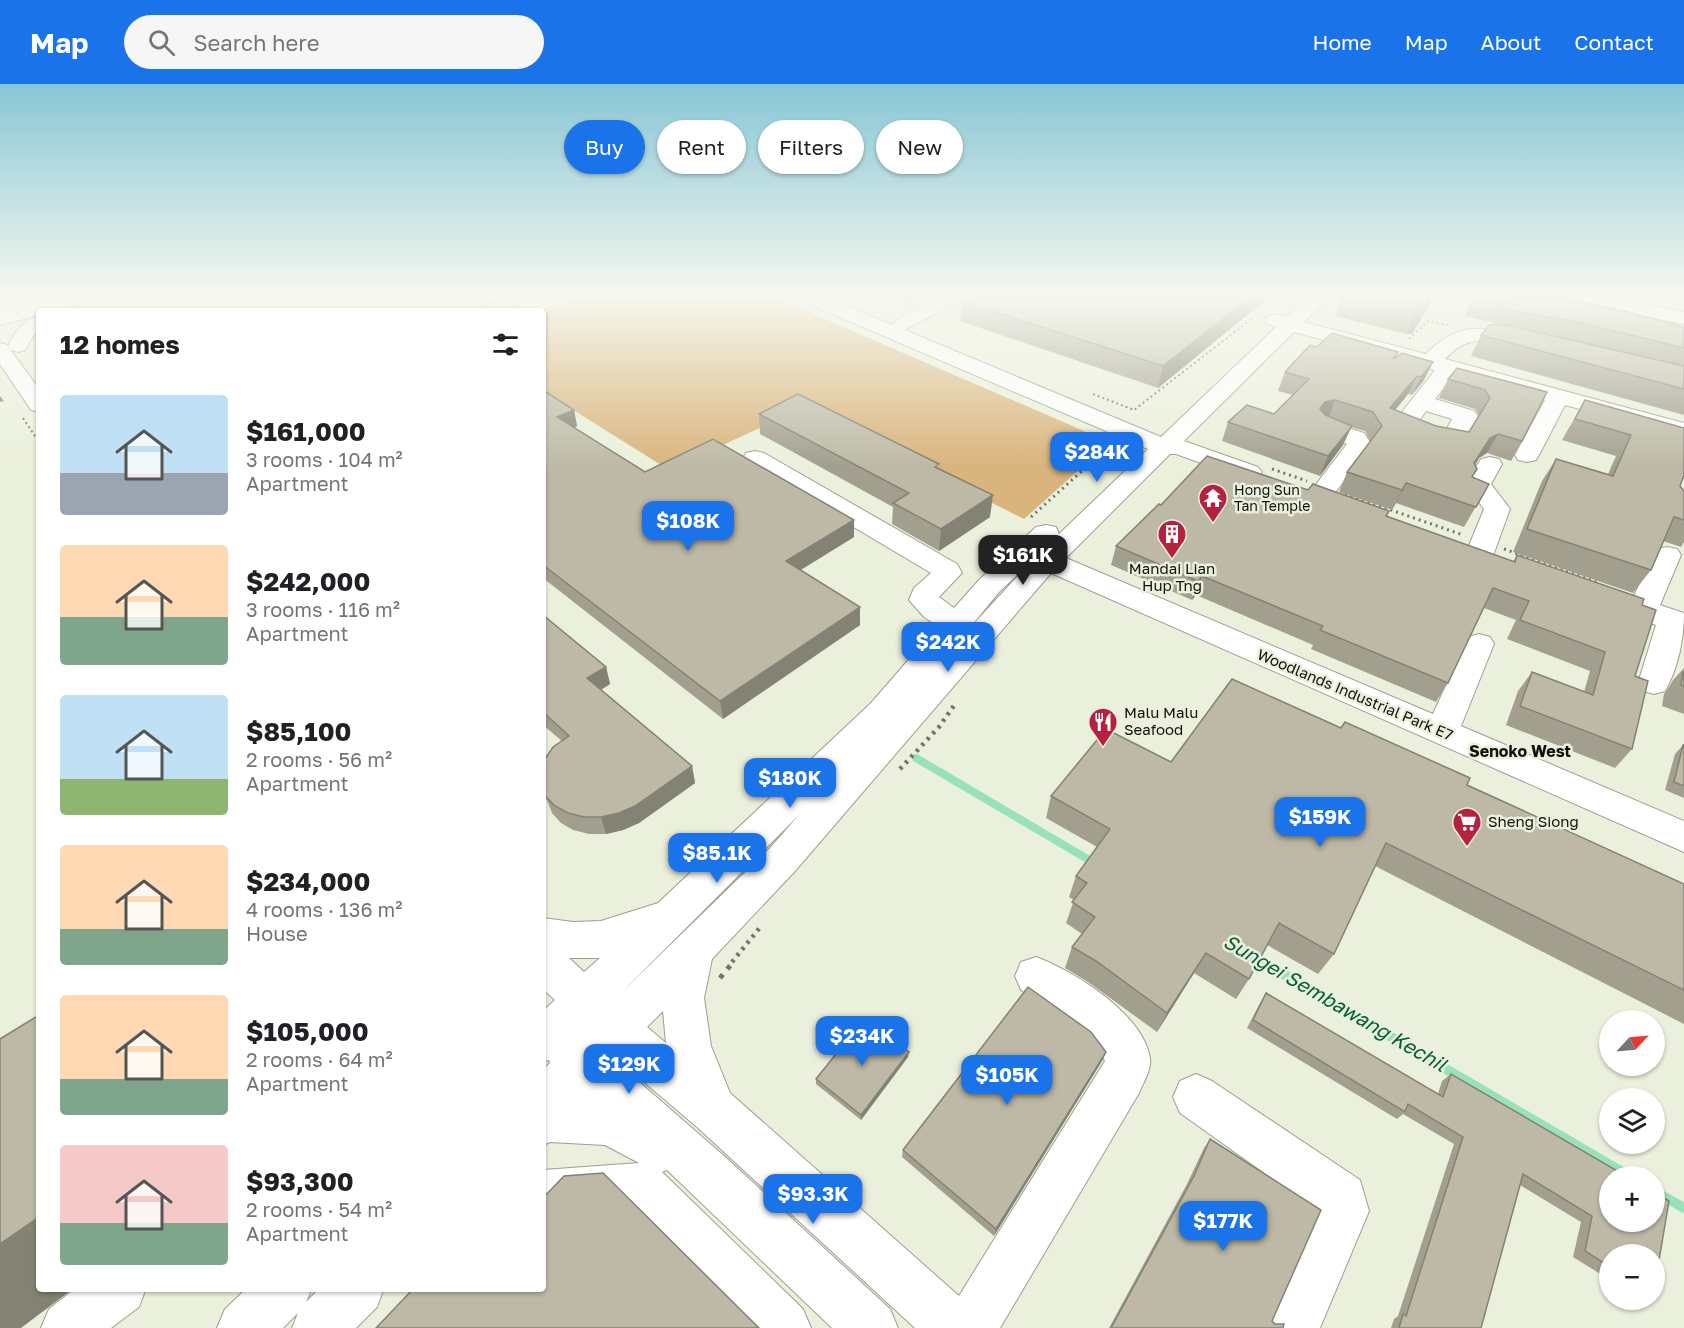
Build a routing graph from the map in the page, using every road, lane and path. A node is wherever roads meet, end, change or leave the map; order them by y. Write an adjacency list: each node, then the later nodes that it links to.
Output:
1 (13, 352): 13 (street)
2 (19, 352): 10 (street)
3 (945, 352): 18 (street)
4 (963, 352): 18 (street)
5 (1219, 352): 11 (path)
6 (1251, 352): 18 (street)
7 (1394, 352): 9 (street)
8 (1447, 352): 9 (street)
9 (1440, 365): 12 (street); 14 (street)
10 (36, 372)
11 (1089, 393)
12 (1558, 396): 16 (street); 19 (street)
13 (36, 399)
14 (1421, 402)
15 (1328, 428): 18 (street)
16 (1684, 430)
17 (1096, 431): 22 (path)
18 (1163, 441): 25 (street)
19 (1527, 455)
20 (755, 458): 29 (street)
21 (1490, 464): 23 (street)
22 (1022, 524)
23 (1480, 553)
24 (1667, 555): 27 (street)
25 (1037, 557): 29 (street); 33 (street, Woodlands Industrial Park E7); 40 (street)
26 (1589, 591): 27 (street)
27 (1643, 610): 28 (street)
28 (1678, 622): 31 (street)
29 (957, 624): 36 (street)
30 (1479, 644): 33 (street)
31 (1654, 683)
32 (958, 700): 34 (path)
33 (1442, 732): 35 (street, Woodlands Industrial Park E7)
34 (893, 777)
35 (1684, 837)
36 (680, 908): 38 (street); 42 (street)
37 (764, 923): 40 (path)
38 (546, 937)
39 (546, 964): 42 (street)
40 (705, 966): 42 (street); 46 (street)
41 (1036, 976): 59 (street)
42 (600, 1015): 43 (street); 46 (street)
43 (555, 1041): 44 (street); 48 (street)
44 (546, 1088)
45 (1196, 1098): 60 (street)
46 (714, 1110): 58 (street)
47 (546, 1119): 48 (street)
48 (707, 1173): 57 (street)
49 (546, 1195): 56 (street)
50 (115, 1292): 53 (street)
51 (282, 1292): 54 (street)
52 (354, 1292): 55 (street)
53 (68, 1328)
54 (244, 1328)
55 (319, 1328)
56 (784, 1328)
57 (871, 1328)
58 (955, 1328)
59 (970, 1328)
60 (1293, 1328)

